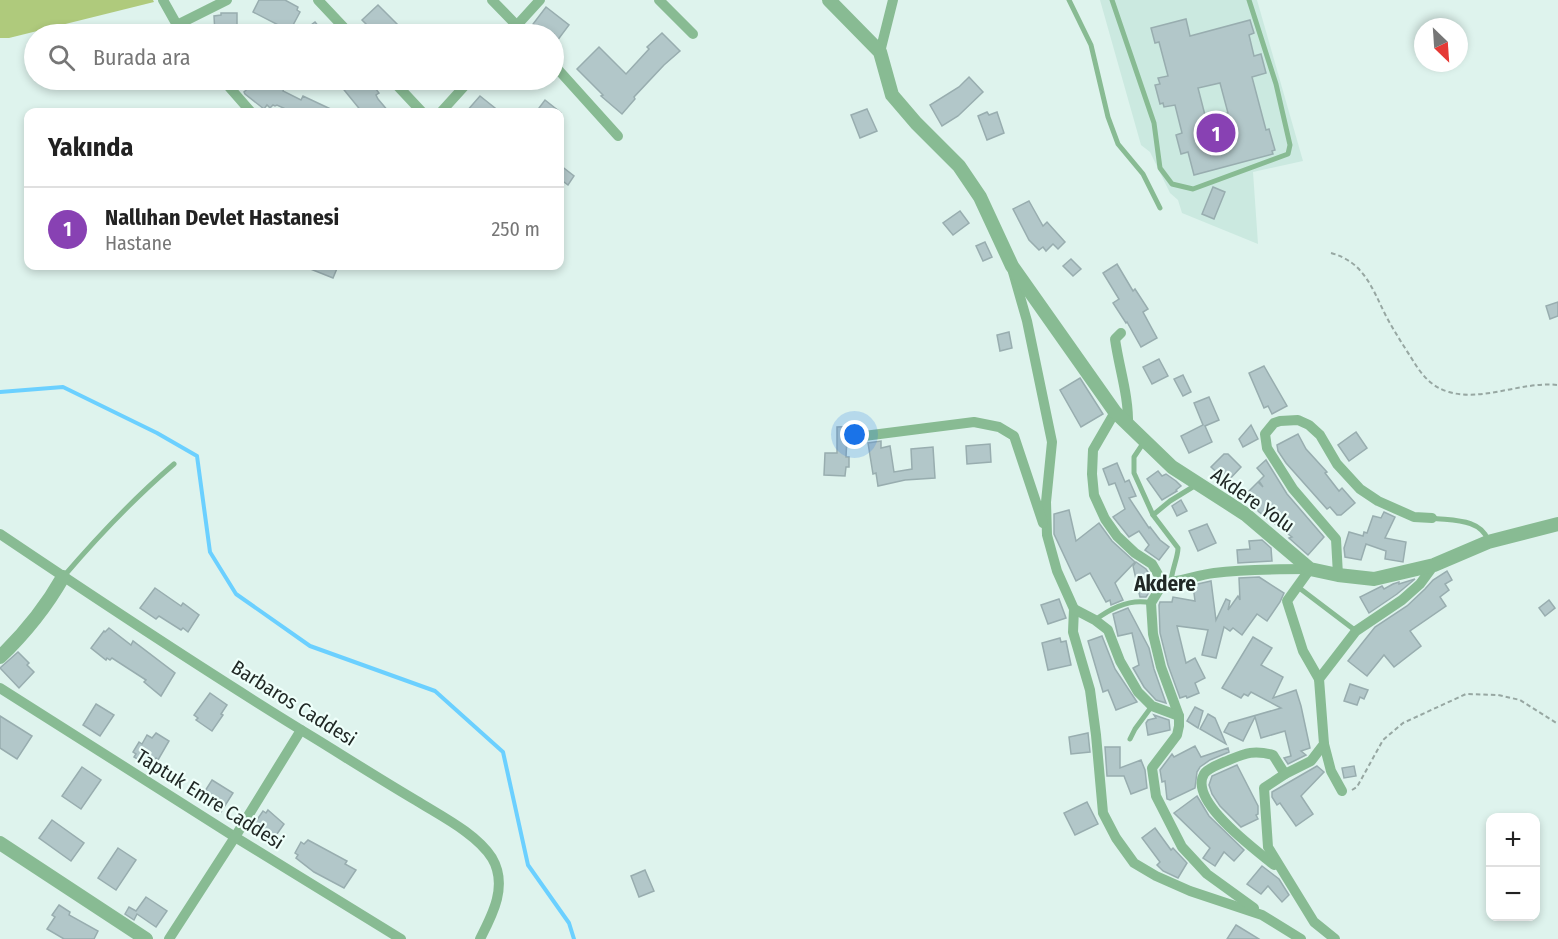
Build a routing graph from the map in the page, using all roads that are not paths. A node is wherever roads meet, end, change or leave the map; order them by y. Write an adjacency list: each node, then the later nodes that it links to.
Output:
1 (163, 0): 12 (street)
2 (227, 0): 13 (street)
3 (318, 0): 14 (street)
4 (492, 0): 15 (street)
5 (540, 0): 16 (street)
6 (659, 0): 17 (street)
7 (829, 0): 18 (street)
8 (893, 0): 18 (street)
9 (1070, 0): 27 (lane)
10 (1112, 0): 11 (lane)
11 (1250, 0)
12 (176, 24)
13 (179, 24)
14 (341, 24)
15 (516, 24)
16 (518, 24)
17 (693, 34)
18 (880, 52): 28 (street, Akdere Yolu)
19 (564, 76): 26 (street)
20 (232, 90): 23 (street)
21 (401, 90): 24 (street)
22 (461, 90): 25 (street)
23 (248, 108)
24 (418, 108)
25 (445, 108)
26 (618, 136)
27 (1160, 208)
28 (1012, 266): 30 (street, Akdere Yolu); 40 (street)
29 (1121, 333): 31 (street)
30 (1115, 412): 31 (street, Akdere Yolu); 46 (street)
31 (1128, 426): 33 (street, Akdere Yolu)
32 (864, 436): 40 (street)
33 (1144, 441): 35 (street, Akdere Yolu); 36 (lane)
34 (174, 464): 45 (lane)
35 (1197, 484): 36 (lane); 43 (street, Akdere Yolu)
36 (1153, 515): 46 (lane)
37 (1432, 518): 41 (lane); 44 (street)
38 (1558, 524): 41 (street, Akdere Yolu)
39 (0, 534): 45 (street, Barbaros Caddesi)
40 (1047, 535): 49 (street)
41 (1488, 542): 42 (street, Akdere Yolu)
42 (1434, 565): 44 (street, Akdere Yolu); 51 (street)
43 (1310, 569): 44 (street, Akdere Yolu); 46 (street); 47 (street)
44 (1338, 575)
45 (63, 577): 52 (street); 57 (street, Barbaros Caddesi)
46 (1167, 583): 48 (street)
47 (1298, 586): 51 (lane); 53 (street)
48 (1151, 603): 50 (lane); 56 (street)
49 (1074, 609): 50 (street); 65 (street)
50 (1095, 620): 55 (street)
51 (1356, 631): 53 (street)
52 (0, 657)
53 (1319, 679): 59 (street)
54 (0, 688): 62 (street, Taptuk Emre Caddesi)
55 (1152, 706): 56 (street); 58 (lane)
56 (1179, 716): 65 (street)
57 (301, 730): 62 (street); 69 (street, Barbaros Caddesi)
58 (1130, 739)
59 (1323, 744): 60 (street); 61 (street)
60 (1285, 774): 64 (street); 64 (street)
61 (1342, 791)
62 (235, 837): 67 (street); 68 (street, Taptuk Emre Caddesi)
63 (0, 843): 66 (street)
64 (1280, 870): 71 (street)
65 (1262, 915): 70 (street)
66 (146, 939)
67 (169, 939)
68 (401, 939)
69 (480, 939)
70 (1301, 939)
71 (1335, 939)

